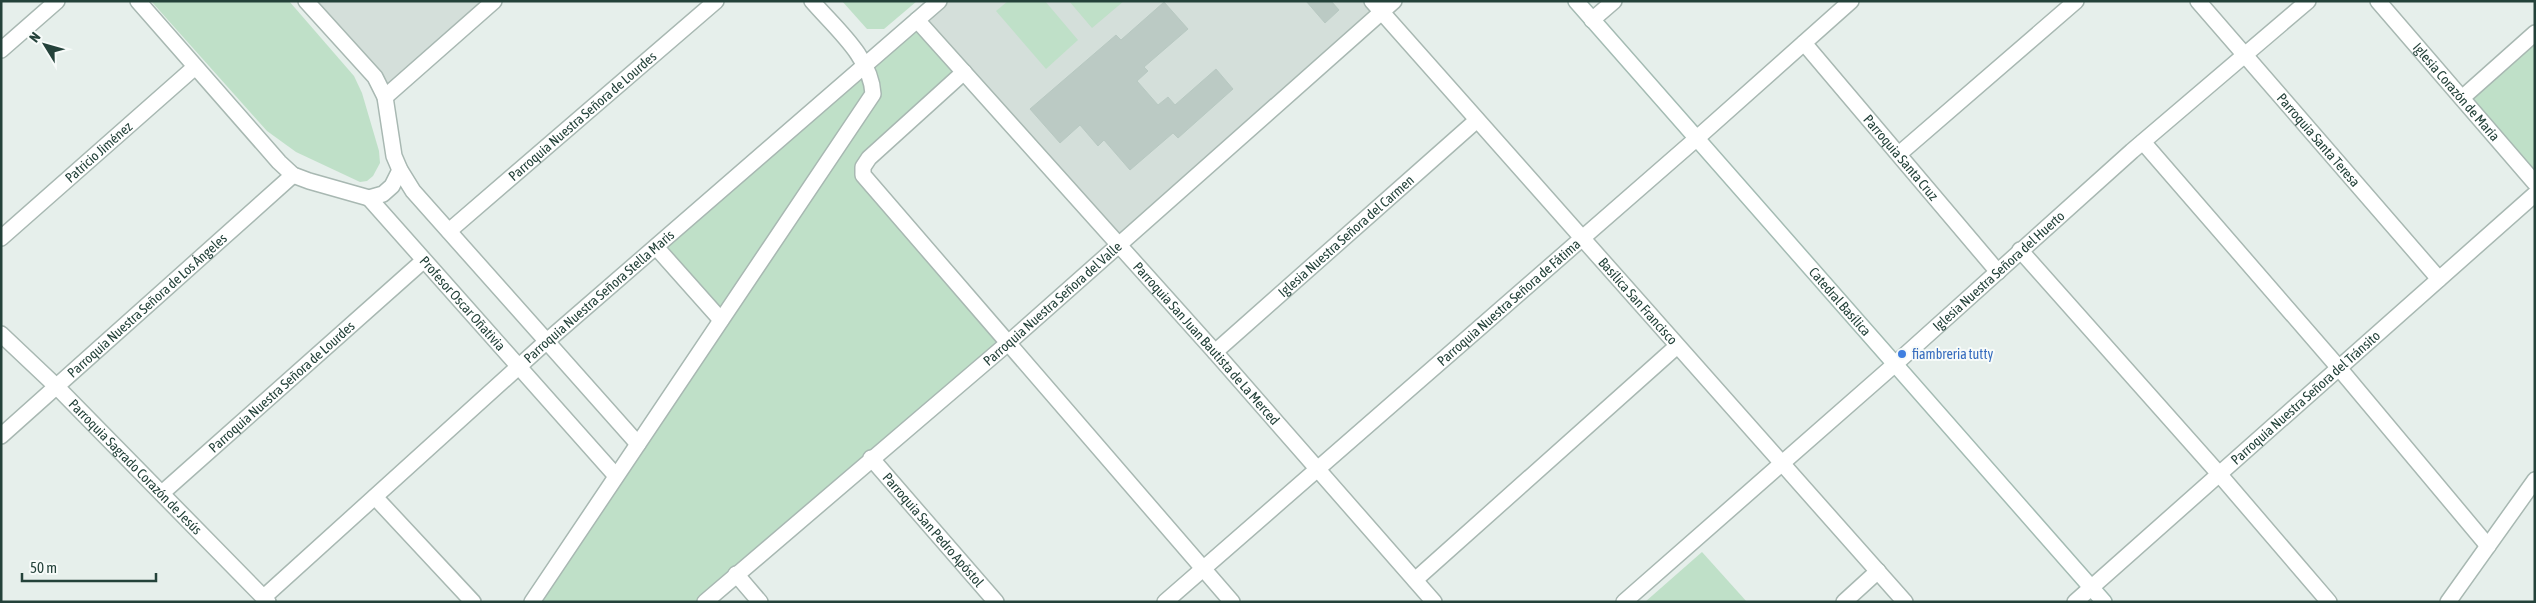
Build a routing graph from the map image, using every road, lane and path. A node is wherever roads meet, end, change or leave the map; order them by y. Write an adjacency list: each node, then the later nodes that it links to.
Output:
1 (57, 1): 21 (street)
2 (138, 1): 24 (street)
3 (306, 1): 26 (street)
4 (494, 1): 26 (street)
5 (716, 1): 37 (street, Parroquia Nuestra Señora de Lourdes)
6 (812, 1): 23 (street)
7 (939, 1): 17 (street, Parroquia Nuestra Señora Stella Maris)
8 (1394, 1): 16 (street, Parroquia Nuestra Señora del Valle)
9 (1576, 1): 18 (street, Catedral Basílica)
10 (1614, 1): 18 (street)
11 (1851, 1): 20 (street, Parroquia Nuestra Señora de Fátima)
12 (2076, 1): 31 (street)
13 (2198, 1): 22 (street, Parroquia Santa Teresa)
14 (2308, 1): 22 (street, Iglesia Nuestra Señora del Huerto)
15 (2378, 1): 27 (street, Iglesia Corazón de María)
16 (1377, 7): 28 (street, Basílica San Francisco); 40 (street, Parroquia Nuestra Señora del Valle)
17 (918, 20): 23 (street, Parroquia Nuestra Señora Stella Maris); 25 (street, Parroquia San Juan Bautista de La Merced)
18 (1592, 20): 29 (street, Catedral Basílica)
19 (2535, 34): 27 (street)
20 (1804, 43): 29 (street, Parroquia Nuestra Señora de Fátima); 31 (street, Parroquia Santa Cruz)
21 (1, 50)
22 (2244, 55): 30 (street, Iglesia Nuestra Señora del Huerto); 45 (street, Parroquia Santa Teresa)
23 (866, 63): 41 (street, Parroquia Nuestra Señora Stella Maris); 46 (street)
24 (195, 67): 33 (street); 38 (street, Patricio Jiménez)
25 (964, 72): 40 (street, Parroquia San Juan Bautista de La Merced); 49 (street)
26 (385, 97): 32 (street)
27 (2462, 98): 34 (street, Iglesia Corazón de María)
28 (1477, 120): 39 (street, Basílica San Francisco); 51 (street, Iglesia Nuestra Señora del Carmen)
29 (1696, 139): 39 (street, Parroquia Nuestra Señora de Fátima); 52 (street, Catedral Basílica)
30 (2143, 142): 42 (street, Iglesia Nuestra Señora del Huerto); 54 (street)
31 (1899, 154): 44 (street, Parroquia Santa Cruz)
32 (400, 170): 36 (street); 37 (street)
33 (293, 175): 36 (street); 55 (street, Parroquia Nuestra Señora de Los Ángeles)
34 (2535, 183)
35 (2535, 194): 45 (street, Parroquia Nuestra Señora del Tránsito)
36 (369, 198): 43 (street, Profesor Oscar Oñativia)
37 (449, 231): 48 (street)
38 (1, 238)
39 (1581, 239): 50 (street, Basílica San Francisco); 60 (street, Parroquia Nuestra Señora de Fátima)
40 (1119, 245): 49 (street, Parroquia Nuestra Señora del Valle); 51 (street, Parroquia San Juan Bautista de La Merced)
41 (656, 246): 46 (street); 48 (street, Parroquia Nuestra Señora Stella Maris)
42 (2020, 250): 44 (street, Iglesia Nuestra Señora del Huerto); 61 (street)
43 (423, 261): 53 (street, Profesor Oscar Oñativia); 64 (street, Parroquia Nuestra Señora de Lourdes)
44 (1998, 272): 52 (street, Iglesia Nuestra Señora del Huerto)
45 (2439, 279): 54 (street, Parroquia Nuestra Señora del Tránsito)
46 (721, 320): 57 (street)
47 (1, 334): 55 (street, Parroquia Sagrado Corazón de Jesús)
48 (547, 341): 53 (street, Parroquia Nuestra Señora Stella Maris); 57 (street)
49 (1007, 344): 58 (street, Parroquia Nuestra Señora del Valle); 67 (street)
50 (1676, 347): 59 (street, Basílica San Francisco); 70 (street)
51 (1215, 352): 60 (street, Parroquia San Juan Bautista de La Merced)
52 (1894, 365): 59 (street, Iglesia Nuestra Señora del Huerto); 71 (street, Catedral Basílica)
53 (520, 366): 62 (street, Profesor Oscar Oñativia); 65 (street, Parroquia Nuestra Señora Stella Maris)
54 (2339, 368): 61 (street, Parroquia Nuestra Señora del Tránsito); 66 (street)
55 (57, 387): 56 (street, Parroquia Nuestra Señora de Los Ángeles); 64 (street, Parroquia Sagrado Corazón de Jesús)
56 (1, 436)
57 (638, 444): 62 (street)
58 (871, 458): 69 (street, Parroquia Nuestra Señora del Valle); 77 (street, Parroquia San Pedro Apóstol)
59 (1782, 464): 68 (street, Basílica San Francisco); 81 (street, Iglesia Nuestra Señora del Huerto)
60 (1319, 469): 67 (street, Parroquia Nuestra Señora de Fátima); 70 (street, Parroquia San Juan Bautista de La Merced)
61 (2220, 475): 71 (street, Parroquia Nuestra Señora del Tránsito); 86 (street)
62 (616, 476): 74 (street)
63 (2535, 480): 66 (street)
64 (162, 493): 72 (street, Parroquia Sagrado Corazón de Jesús)
65 (375, 497): 72 (street, Parroquia Nuestra Señora Stella Maris); 73 (street)
66 (2488, 546): 87 (street)
67 (1203, 568): 78 (street, Parroquia Nuestra Señora de Fátima); 79 (street)
68 (1878, 571): 82 (street); 83 (street, Basílica San Francisco)
69 (736, 574): 75 (street, Parroquia Nuestra Señora del Valle); 76 (street)
70 (1415, 580): 80 (street, Parroquia San Juan Bautista de La Merced)
71 (2091, 587): 84 (street, Parroquia Nuestra Señora del Tránsito); 85 (street, Catedral Basílica)
72 (266, 599)
73 (473, 602)
74 (532, 602)
75 (705, 602)
76 (760, 602)
77 (996, 602)
78 (1164, 602)
79 (1232, 602)
80 (1434, 602)
81 (1624, 602)
82 (1844, 602)
83 (1905, 602)
84 (2074, 602)
85 (2104, 602)
86 (2329, 602)
87 (2448, 602)

